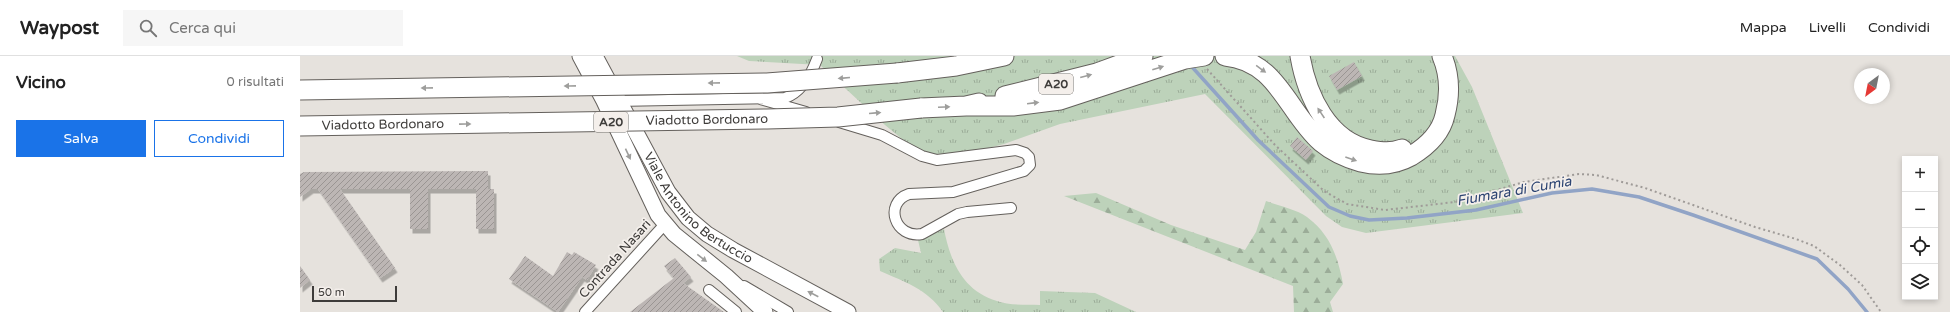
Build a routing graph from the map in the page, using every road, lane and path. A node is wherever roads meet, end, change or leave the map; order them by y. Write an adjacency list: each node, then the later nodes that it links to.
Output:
1 (580, 56): 15 (street, Viale Antonino Bertuccio)
2 (595, 56): 16 (street, Viale Antonino Bertuccio)
3 (957, 56): 12 (highway)
4 (1004, 56): 12 (highway)
5 (1143, 56): 17 (highway, A20, one-way to 5)
6 (1225, 56): 9 (highway, one-way to 9)
7 (1300, 56): 8 (highway, one-way to 7)
8 (1432, 56)
9 (1442, 56)
10 (817, 59): 14 (street)
11 (1204, 61): 17 (highway, one-way to 11); 28 (path)
12 (897, 73): 13 (highway, one-way to 13, bridge)
13 (300, 90)
14 (760, 99): 16 (street); 19 (street)
15 (604, 101): 16 (street); 20 (street, Viale Antonino Bertuccio, one-way to 20)
16 (619, 102): 27 (street, Viale Antonino Bertuccio, one-way to 16)
17 (966, 106): 18 (highway, Viadotto Bordonaro / A20, one-way to 17, bridge)
18 (300, 126)
19 (1010, 208)
20 (665, 224): 21 (street, Viale Antonino Bertuccio, one-way to 21); 23 (street, Contrada Nasari)
21 (726, 276): 25 (street); 26 (street, Viale Antonino Bertuccio)
22 (708, 290): 24 (street)
23 (585, 312)
24 (736, 312)
25 (764, 312)
26 (788, 312)
27 (848, 312)
28 (1881, 312)

